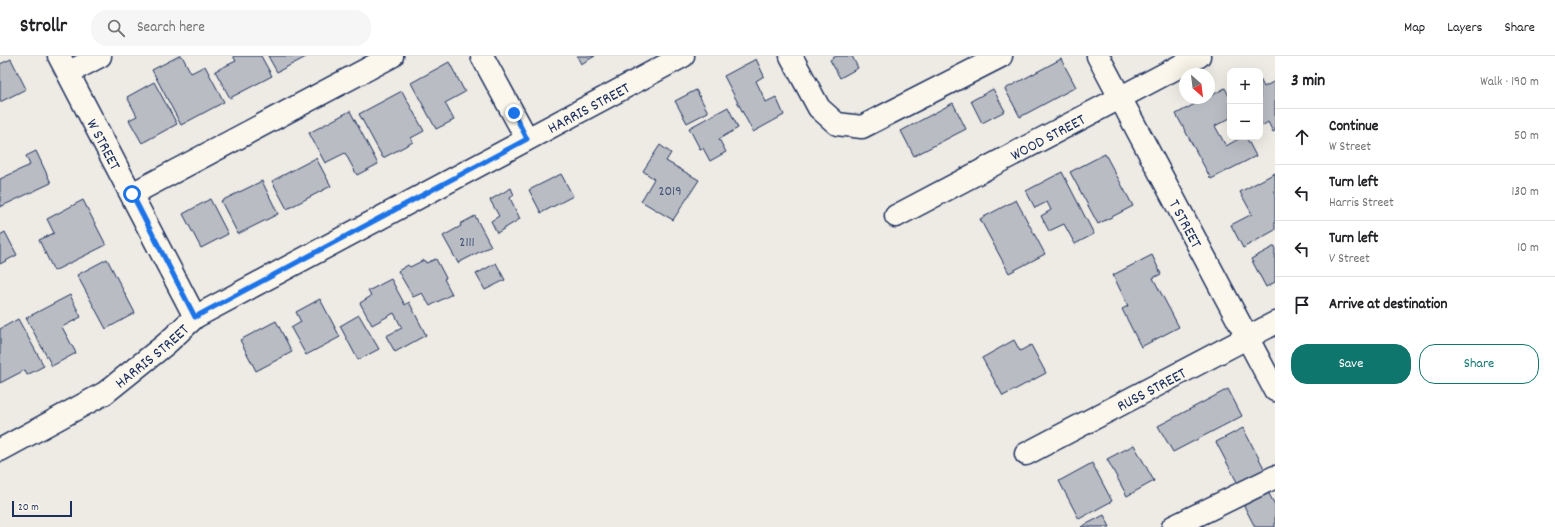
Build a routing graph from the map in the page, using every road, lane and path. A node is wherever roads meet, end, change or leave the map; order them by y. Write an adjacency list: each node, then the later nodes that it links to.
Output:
1 (100, 56): 9 (street)
2 (392, 56): 12 (street)
3 (482, 56): 11 (street)
4 (683, 56): 11 (street, HARRIS STREET)
5 (791, 56): 6 (street)
6 (1001, 56)
7 (1098, 56): 10 (street, T STREET)
8 (1199, 56): 10 (street, WOOD STREET)
9 (64, 64): 12 (street, W STREET)
10 (1120, 97): 13 (street, WOOD STREET); 16 (street, T STREET)
11 (527, 139): 14 (street, HARRIS STREET)
12 (132, 194): 14 (street, W STREET)
13 (896, 216)
14 (195, 317): 18 (street, HARRIS STREET)
15 (1275, 323): 16 (street, RUSS STREET)
16 (1246, 338): 17 (street, T STREET); 19 (street, RUSS STREET)
17 (1275, 390)
18 (0, 450)
19 (1026, 454)
20 (1275, 477): 21 (street)
21 (1173, 527)

